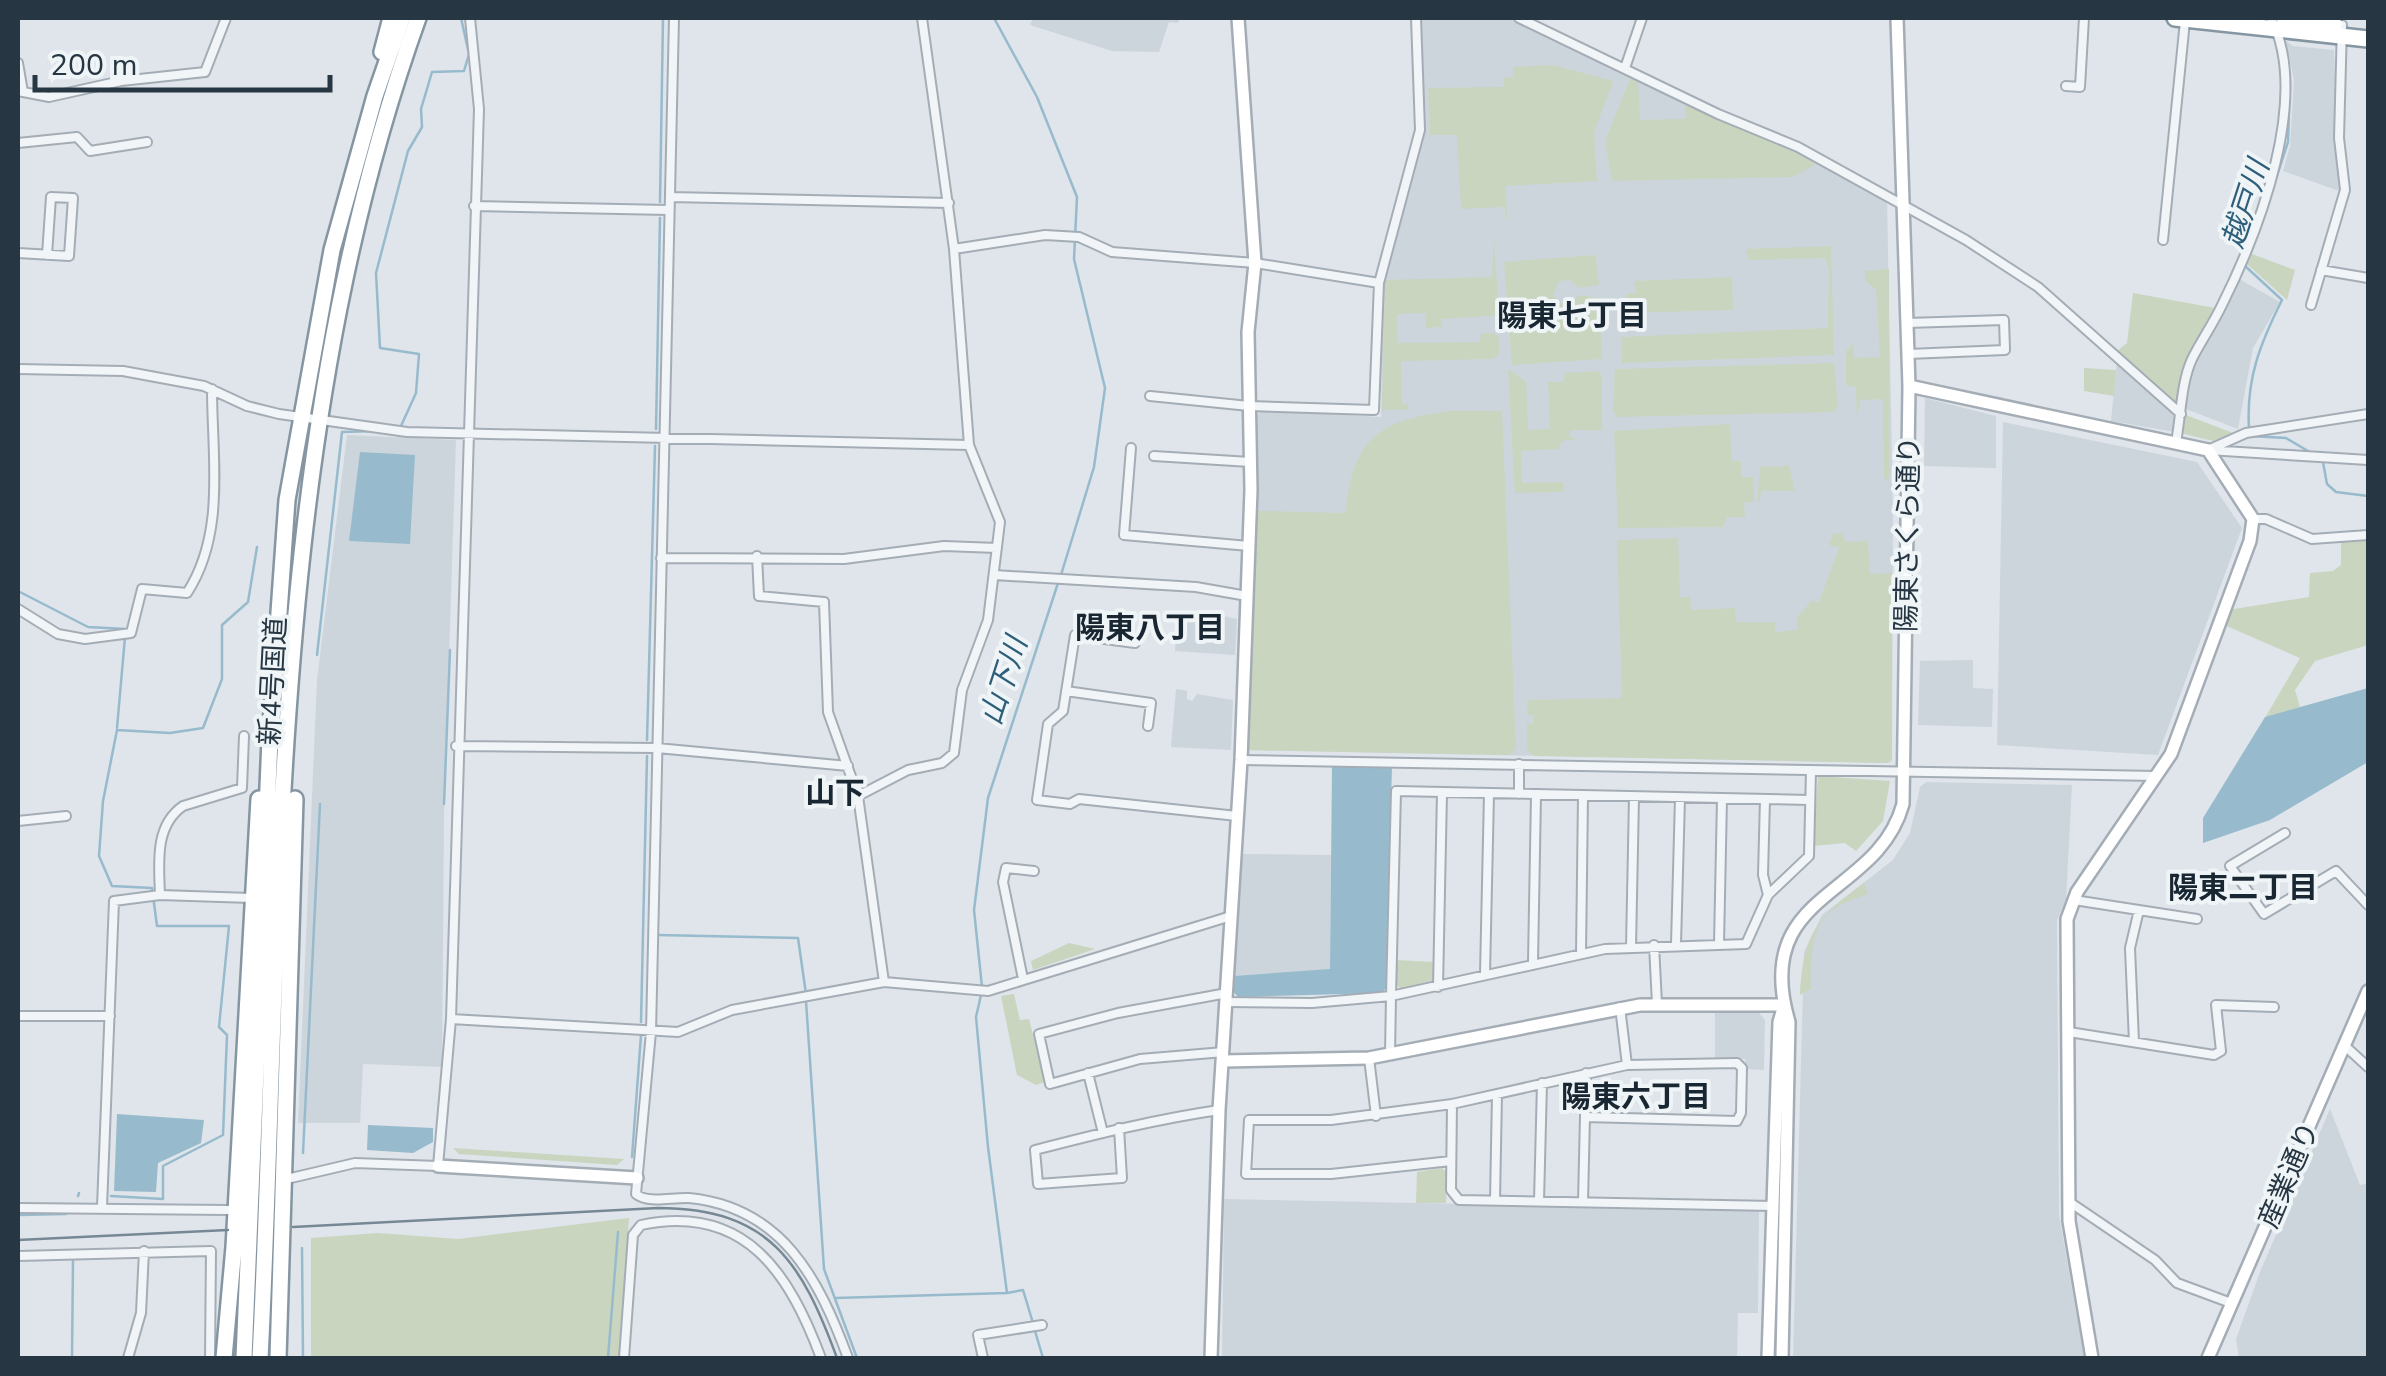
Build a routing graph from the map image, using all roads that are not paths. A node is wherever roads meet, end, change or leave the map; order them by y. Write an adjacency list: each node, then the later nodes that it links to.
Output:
1 (226, 18): 24 (street)
2 (391, 18): 25 (highway)
3 (402, 18): 25 (highway, 新4号国道)
4 (418, 18): 26 (highway, 新4号国道)
5 (428, 18): 26 (highway)
6 (470, 18): 32 (street)
7 (674, 18): 29 (street)
8 (922, 18): 30 (street)
9 (1238, 18): 38 (street)
10 (1416, 18): 41 (street)
11 (1519, 18): 22 (street)
12 (1642, 18): 22 (street)
13 (1898, 18): 31 (street, 陽東さくら通り)
14 (2084, 18): 23 (street)
15 (2175, 18): 16 (highway)
16 (2186, 18): 17 (highway); 34 (street)
17 (2279, 25): 18 (highway); 50 (street)
18 (2336, 27): 19 (highway); 20 (highway); 39 (street)
19 (2368, 28)
20 (2368, 39)
21 (18, 63): 24 (street)
22 (1625, 68): 31 (street)
23 (2066, 86)
24 (20, 91)
25 (375, 96): 52 (highway, 新4号国道)
26 (394, 101): 53 (highway, 新4号国道)
27 (146, 142): 28 (street)
28 (18, 143)
29 (670, 196): 30 (street); 33 (street)
30 (949, 203): 35 (street)
31 (1903, 204): 43 (street, 陽東さくら通り); 50 (street)
32 (474, 206): 33 (street); 54 (street)
33 (669, 210): 55 (street)
34 (2163, 240)
35 (954, 249): 38 (street); 57 (street)
36 (18, 252): 37 (street)
37 (47, 255): 37 (street)
38 (1256, 263): 41 (street); 49 (street)
39 (2322, 270): 40 (street); 42 (street)
40 (2368, 278)
41 (1379, 283): 49 (street)
42 (2311, 305)
43 (1907, 323): 44 (street, 陽東さくら通り); 44 (street)
44 (1908, 354): 46 (street, 陽東さくら通り)
45 (18, 369): 47 (street)
46 (1909, 386): 56 (street); 84 (street, 陽東さくら通り)
47 (212, 389): 52 (street); 71 (street)
48 (1150, 396): 49 (street)
49 (1249, 406): 62 (street)
50 (2181, 414): 56 (street)
51 (2368, 414): 59 (street)
52 (298, 417): 53 (street); 76 (highway, 新4号国道)
53 (320, 420): 54 (street); 77 (highway, 新4号国道)
54 (469, 434): 55 (street); 78 (street)
55 (664, 438): 57 (street); 68 (street)
56 (2176, 442): 59 (street)
57 (969, 445): 66 (street)
58 (1130, 448): 65 (street)
59 (2208, 450): 61 (street); 63 (street)
60 (1154, 456): 62 (street)
61 (2368, 460)
62 (1250, 462): 65 (street)
63 (2253, 519): 64 (street); 85 (street)
64 (2368, 535)
65 (1249, 546): 70 (street)
66 (997, 548): 67 (street); 69 (street)
67 (756, 556): 68 (street); 82 (street)
68 (662, 558): 79 (street)
69 (994, 575): 70 (street); 90 (street)
70 (1247, 596): 80 (street)
71 (18, 609)
72 (1135, 643): 73 (street)
73 (1066, 691): 74 (street); 98 (street)
74 (1148, 726)
75 (244, 736): 102 (street)
76 (270, 739): 104 (highway); 168 (highway, 新4号国道)
77 (289, 740): 169 (highway, 新4号国道); 170 (highway)
78 (456, 746): 79 (street); 129 (street)
79 (657, 748): 82 (street); 130 (street)
80 (1240, 760): 81 (street); 98 (street)
81 (1520, 764): 83 (street); 88 (street)
82 (848, 766): 90 (street)
83 (1810, 770): 84 (street); 96 (street)
84 (1904, 773): 85 (street); 124 (street, 陽東さくら通り)
85 (2156, 776): 105 (street)
86 (1442, 793): 87 (street); 119 (street); 121 (street)
87 (1489, 794): 88 (street); 116 (street)
88 (1519, 794): 89 (street)
89 (1536, 794): 91 (street); 115 (street)
90 (858, 796): 118 (street)
91 (1583, 796): 92 (street); 114 (street)
92 (1634, 797): 93 (street); 113 (street)
93 (1680, 798): 94 (street); 110 (street)
94 (1722, 798): 95 (street); 111 (street)
95 (1765, 799): 96 (street); 103 (street)
96 (1810, 800): 103 (street)
97 (66, 816): 99 (street)
98 (1237, 816): 108 (street)
99 (18, 821)
100 (2286, 833): 106 (street)
101 (1034, 871): 117 (street)
102 (160, 895): 104 (street); 128 (street)
103 (1768, 895): 111 (street)
104 (252, 898): 167 (highway)
105 (2074, 900): 107 (street); 131 (street)
106 (2368, 905)
107 (2139, 910): 109 (street); 132 (street)
108 (1232, 916): 117 (street); 122 (street)
109 (2197, 920)
110 (1676, 944): 111 (street); 112 (street)
111 (1719, 944)
112 (1654, 945): 113 (street); 123 (street)
113 (1630, 947): 114 (street)
114 (1580, 953): 115 (street)
115 (1533, 962): 116 (street)
116 (1486, 974): 119 (street)
117 (1024, 980): 118 (street)
118 (884, 982): 130 (street)
119 (1438, 987): 121 (street)
120 (2368, 992): 133 (street, 産業通り)
121 (1392, 996): 122 (street); 134 (street)
122 (1227, 998): 135 (street); 139 (street)
123 (1657, 1004): 124 (street); 126 (street)
124 (1784, 1004): 157 (street, 陽東さくら通り); 177 (street, 陽東さくら通り)
125 (2274, 1006): 132 (street)
126 (1620, 1007): 134 (street); 137 (street)
127 (18, 1016): 128 (street)
128 (110, 1016): 159 (street)
129 (451, 1019): 130 (street); 150 (street)
130 (655, 1032): 152 (street)
131 (2069, 1032): 132 (street); 154 (street)
132 (2134, 1042)
133 (2345, 1046): 138 (street); 163 (street, 産業通り)
134 (1390, 1055): 136 (street)
135 (1224, 1056): 136 (street); 139 (street); 144 (street)
136 (1369, 1058): 145 (street)
137 (1626, 1065): 140 (street); 146 (street)
138 (2368, 1067)
139 (1088, 1073): 148 (street)
140 (1586, 1073): 141 (street); 146 (street)
141 (1542, 1083): 142 (street); 155 (street)
142 (1497, 1094): 143 (street); 153 (street)
143 (1452, 1104): 145 (street); 149 (street)
144 (1220, 1110): 147 (street); 175 (street)
145 (1376, 1116): 149 (street)
146 (1586, 1117): 156 (street)
147 (1120, 1128): 148 (street); 148 (street)
148 (1103, 1132)
149 (1451, 1161): 153 (street)
150 (438, 1166): 151 (street); 152 (street)
151 (291, 1178)
152 (636, 1178): 173 (street)
153 (1495, 1200): 155 (street)
154 (2068, 1200): 163 (street); 178 (street)
155 (1540, 1201): 156 (street)
156 (1584, 1202): 157 (street)
157 (1774, 1206): 176 (street, 陽東さくら通り)
158 (18, 1208): 159 (street)
159 (102, 1208): 160 (street)
160 (228, 1210)
161 (144, 1251): 162 (street); 165 (street); 166 (street)
162 (18, 1256)
163 (2231, 1303): 179 (street, 産業通り)
164 (1041, 1325): 174 (street)
165 (128, 1358)
166 (210, 1358)
167 (224, 1358)
168 (244, 1358)
169 (260, 1358)
170 (278, 1358)
171 (624, 1358): 172 (street)
172 (821, 1358)
173 (848, 1358)
174 (982, 1358)
175 (1211, 1358)
176 (1768, 1358)
177 (1782, 1358)
178 (2092, 1358)
179 (2208, 1358)

